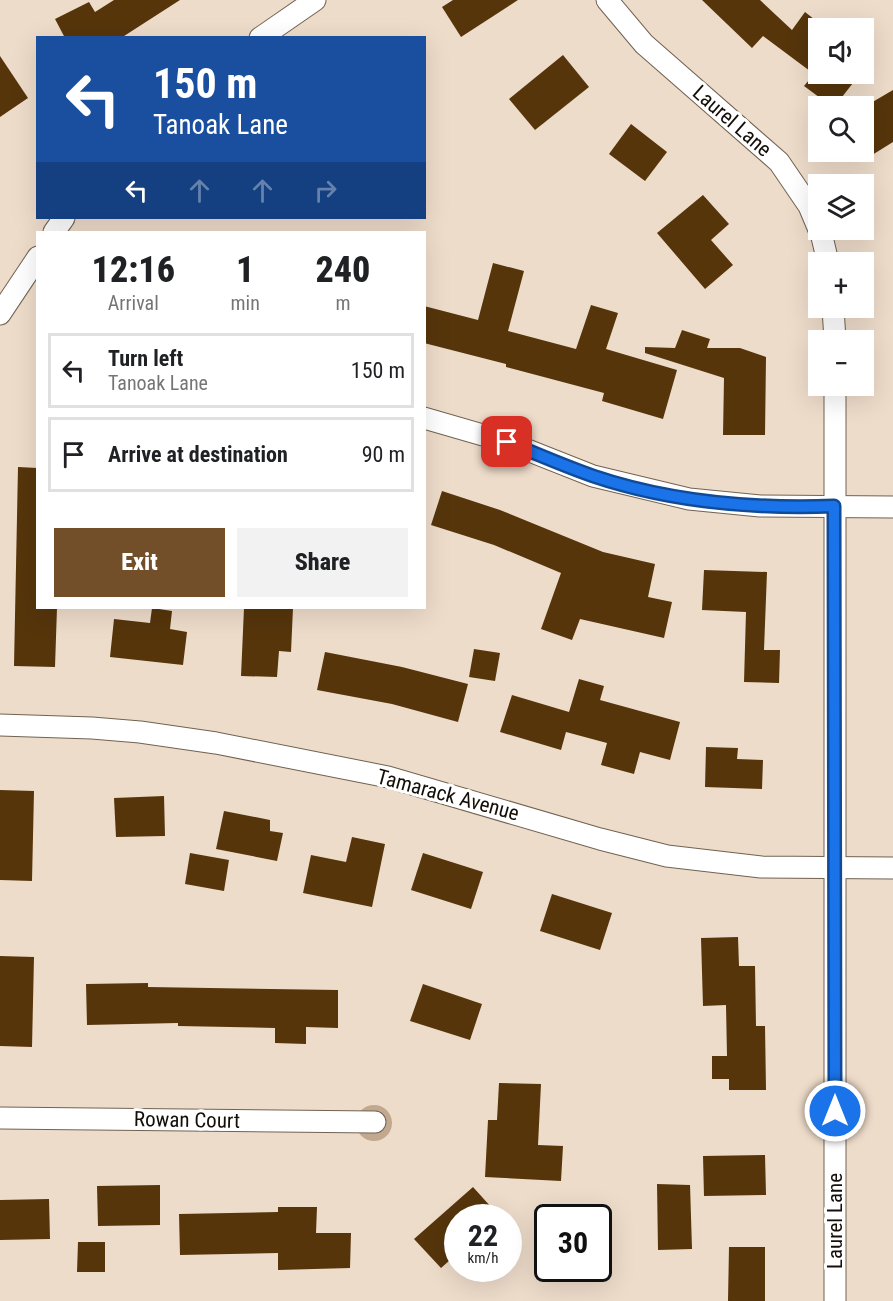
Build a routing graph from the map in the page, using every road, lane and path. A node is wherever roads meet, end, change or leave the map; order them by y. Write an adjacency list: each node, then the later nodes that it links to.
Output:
1 (315, 0): 3 (street)
2 (607, 0): 4 (street, Laurel Lane)
3 (263, 36)
4 (826, 252)
5 (36, 260): 6 (street)
6 (0, 314)
7 (835, 396): 9 (street, Laurel Lane)
8 (426, 419): 9 (street)
9 (834, 506): 10 (street); 12 (street, Laurel Lane)
10 (893, 507)
11 (0, 725): 12 (street, Tamarack Avenue)
12 (836, 868): 13 (street, Tamarack Avenue); 16 (street, Laurel Lane)
13 (893, 868)
14 (0, 1118): 15 (street, Rowan Court)
15 (375, 1122)
16 (835, 1301)

